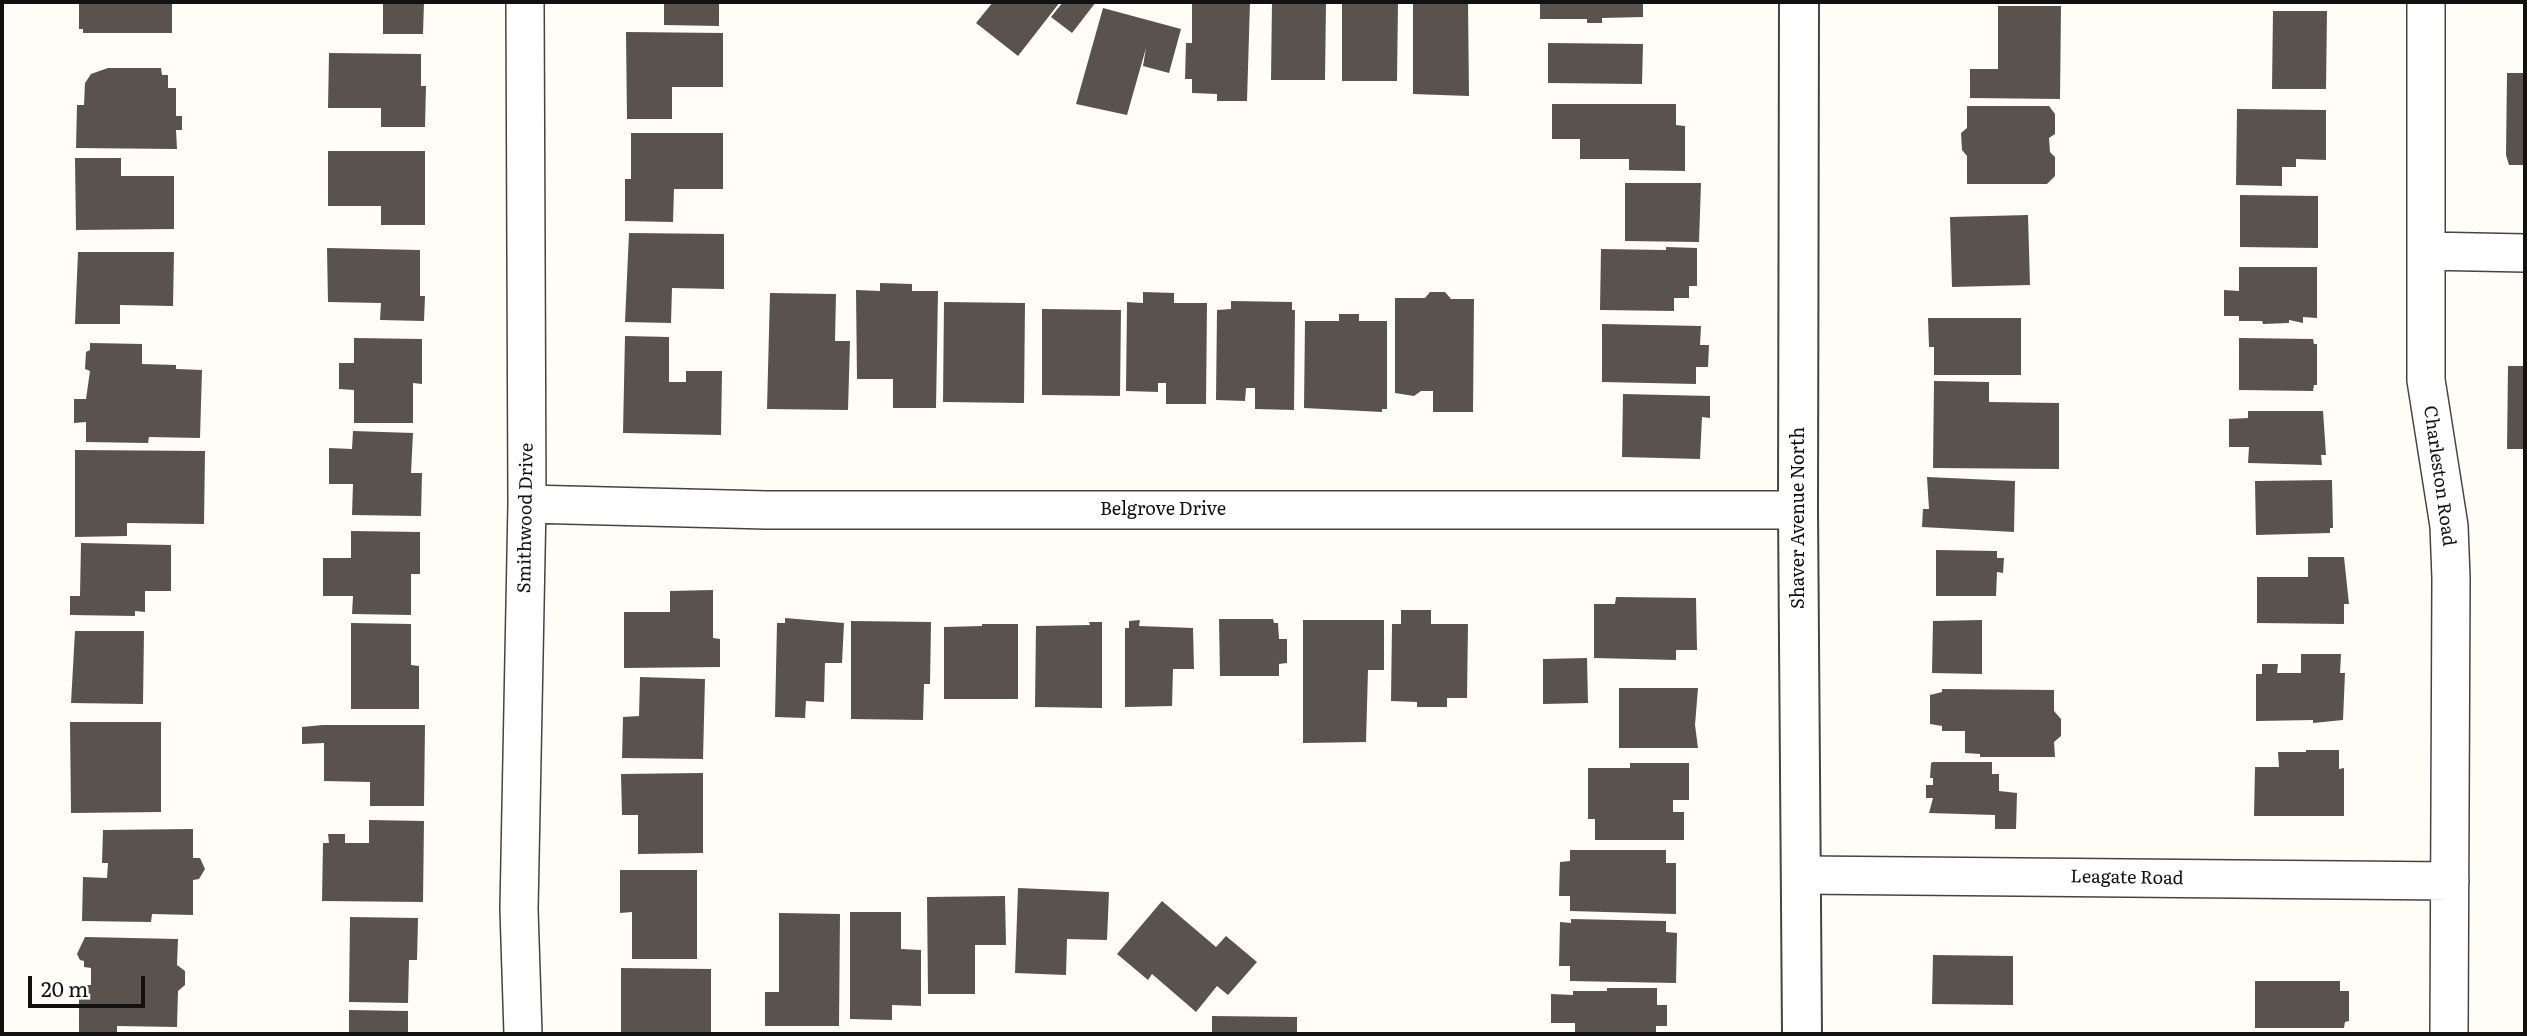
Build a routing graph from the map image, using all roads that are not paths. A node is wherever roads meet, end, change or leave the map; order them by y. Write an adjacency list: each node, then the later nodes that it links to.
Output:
1 (525, 2): 6 (street, Smithwood Drive)
2 (1800, 2): 7 (street, Shaver Avenue North)
3 (2426, 2): 4 (street, Charleston Road)
4 (2426, 251): 5 (street); 9 (street, Charleston Road)
5 (2525, 253)
6 (527, 504): 7 (street, Belgrove Drive); 10 (street, Smithwood Drive)
7 (1798, 510): 8 (street, Shaver Avenue North)
8 (1803, 875): 9 (street, Leagate Road); 11 (street, Shaver Avenue North)
9 (2450, 881): 12 (street, Charleston Road)
10 (523, 1034)
11 (1802, 1034)
12 (2449, 1034)

